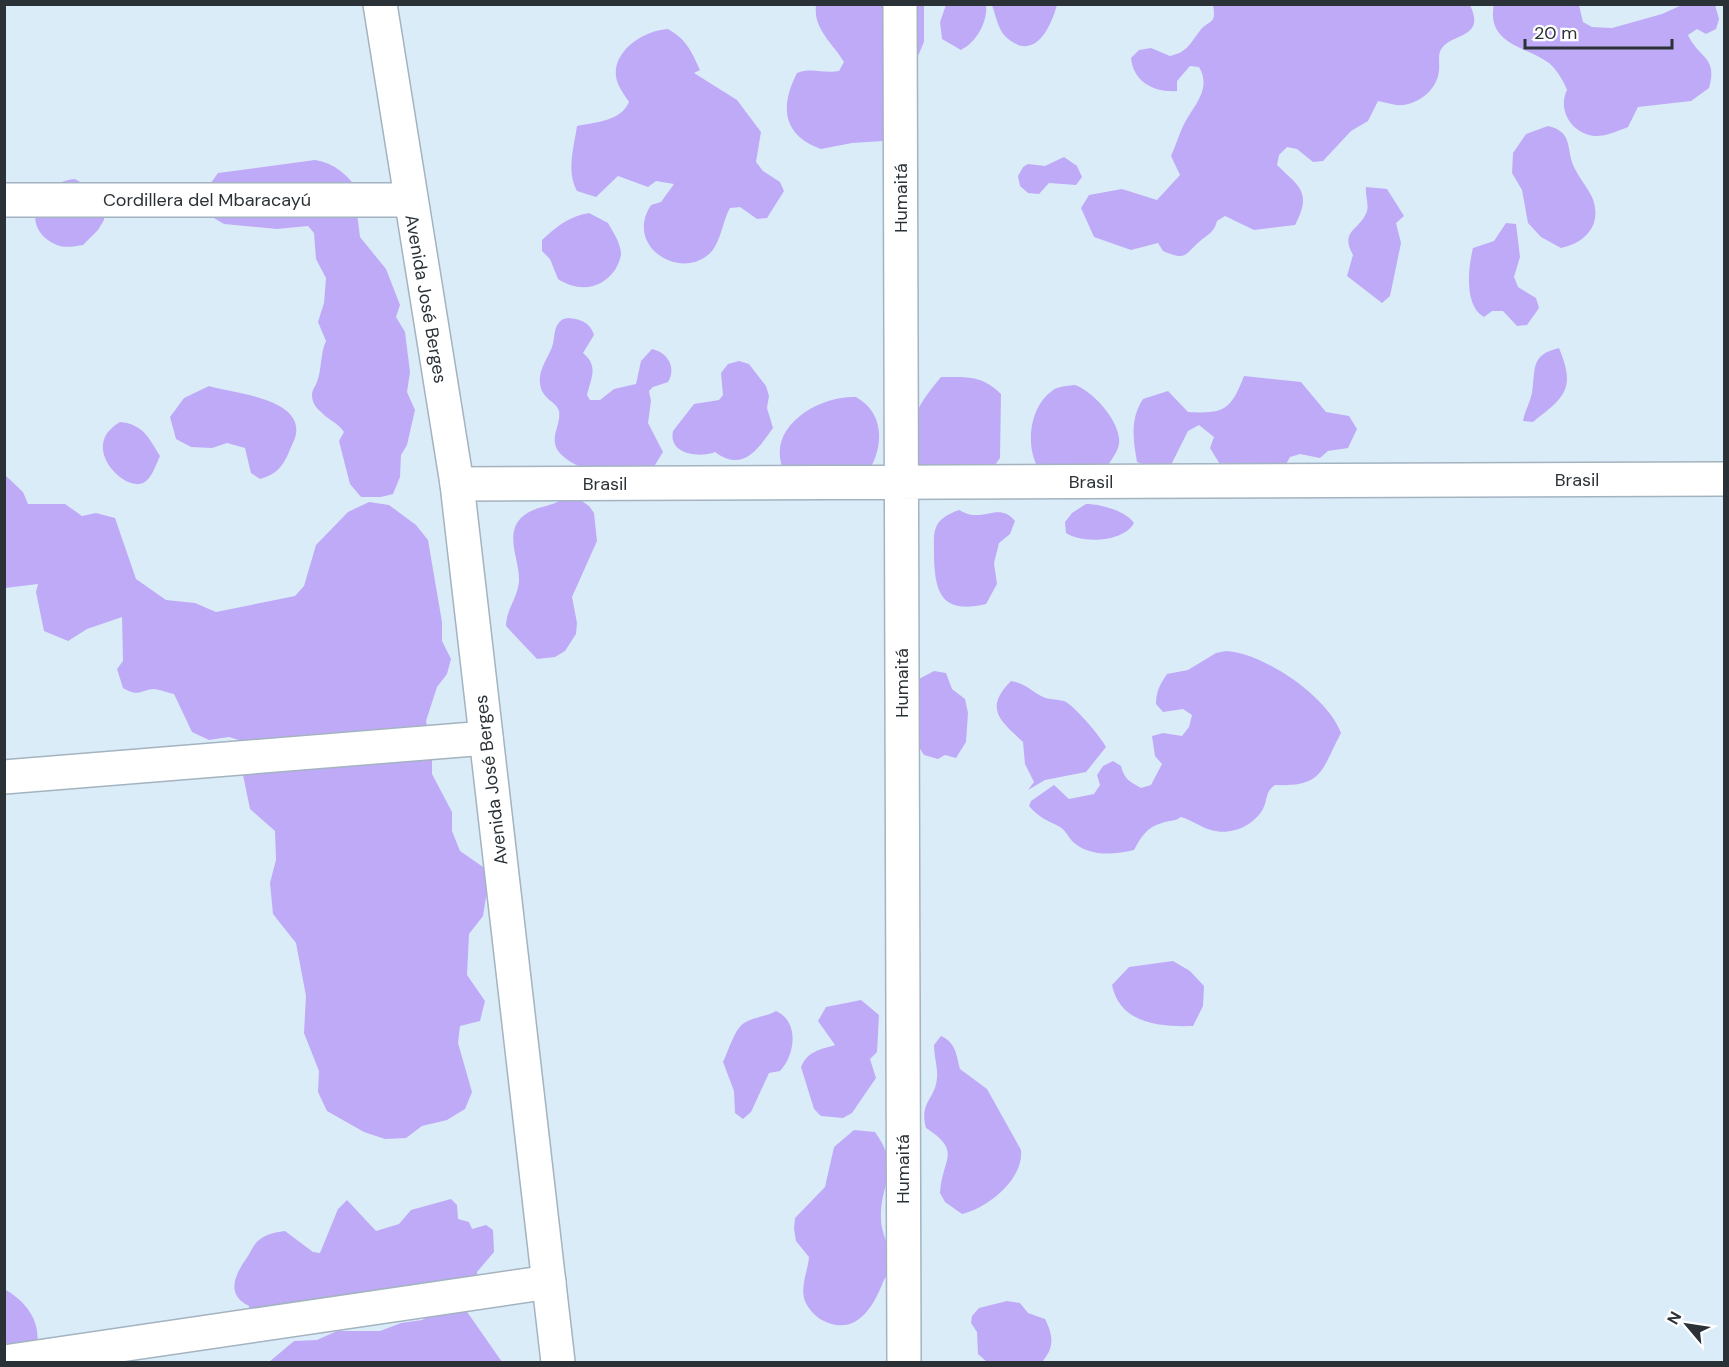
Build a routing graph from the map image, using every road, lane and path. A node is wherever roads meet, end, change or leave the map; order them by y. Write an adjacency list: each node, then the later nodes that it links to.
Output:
1 (380, 4): 4 (street, Avenida José Berges)
2 (900, 4): 6 (street, Humaitá)
3 (4, 200): 4 (street, Cordillera del Mbaracayú)
4 (410, 200): 7 (street, Avenida José Berges)
5 (1725, 479): 6 (street, Brasil)
6 (902, 483): 7 (street, Brasil); 13 (street, Humaitá)
7 (458, 484): 8 (street, Avenida José Berges)
8 (486, 738): 9 (street); 10 (street, Avenida José Berges)
9 (4, 777)
10 (549, 1282): 11 (street); 12 (street, Avenida José Berges)
11 (4, 1362)
12 (558, 1362)
13 (904, 1362)

